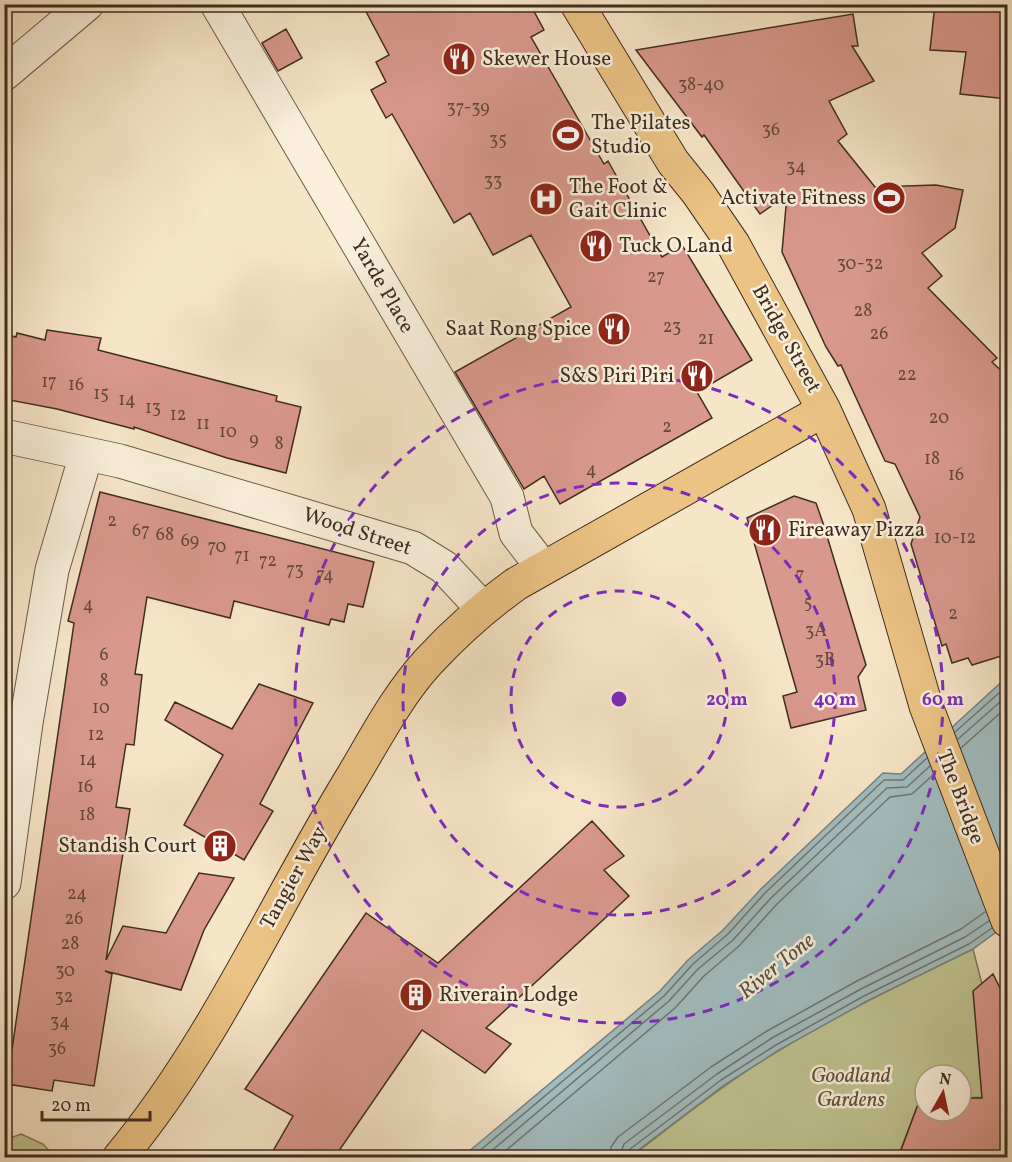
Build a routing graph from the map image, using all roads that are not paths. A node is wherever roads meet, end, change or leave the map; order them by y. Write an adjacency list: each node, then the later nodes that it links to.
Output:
1 (87, 4): 4 (street)
2 (217, 4): 8 (street, Yarde Place)
3 (577, 4): 5 (main road, Bridge Street)
4 (4, 74)
5 (824, 410): 8 (main road); 10 (main road, Bridge Street)
6 (4, 436): 7 (street, Wood Street)
7 (86, 455): 9 (street, Wood Street); 11 (street)
8 (543, 568): 9 (main road)
9 (483, 609): 13 (main road, Tangier Way)
10 (926, 706): 12 (main road, The Bridge)
11 (4, 883)
12 (1008, 921)
13 (119, 1158)

